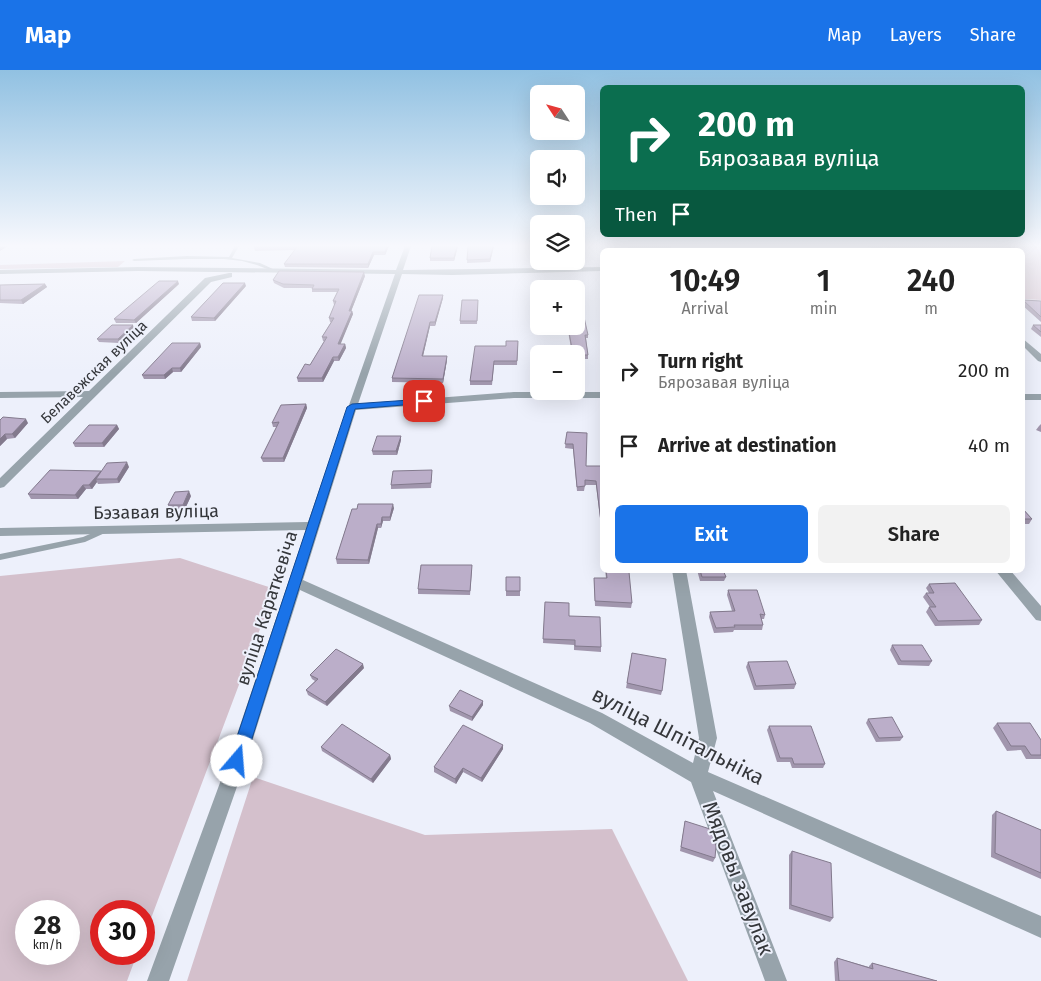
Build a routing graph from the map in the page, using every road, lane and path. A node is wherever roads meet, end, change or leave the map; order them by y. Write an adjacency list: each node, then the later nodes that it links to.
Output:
1 (199, 289): 5 (street, Белавежская вуліца)
2 (393, 289): 10 (street, вуліца Караткевіча)
3 (1025, 343): 4 (street)
4 (1041, 359)
5 (91, 394): 6 (street); 11 (street, Белавежская вуліца)
6 (0, 395)
7 (600, 395): 10 (street)
8 (1025, 397): 9 (street)
9 (1041, 397)
10 (352, 407): 12 (street, вуліца Караткевіча)
11 (0, 484)
12 (313, 526): 13 (street, Бэзавая вуліца); 18 (street, вуліца Караткевіча)
13 (104, 530): 14 (street, Бэзавая вуліца); 15 (lane)
14 (0, 532)
15 (0, 557)
16 (680, 573): 20 (street)
17 (1005, 573): 19 (street)
18 (295, 582): 20 (street, вуліца Шпітальніка); 22 (street, вуліца Караткевіча)
19 (1041, 616)
20 (698, 776): 21 (street, вуліца Шпітальніка); 23 (street, Мядовы завулак)
21 (1041, 928)
22 (158, 981)
23 (776, 981)

